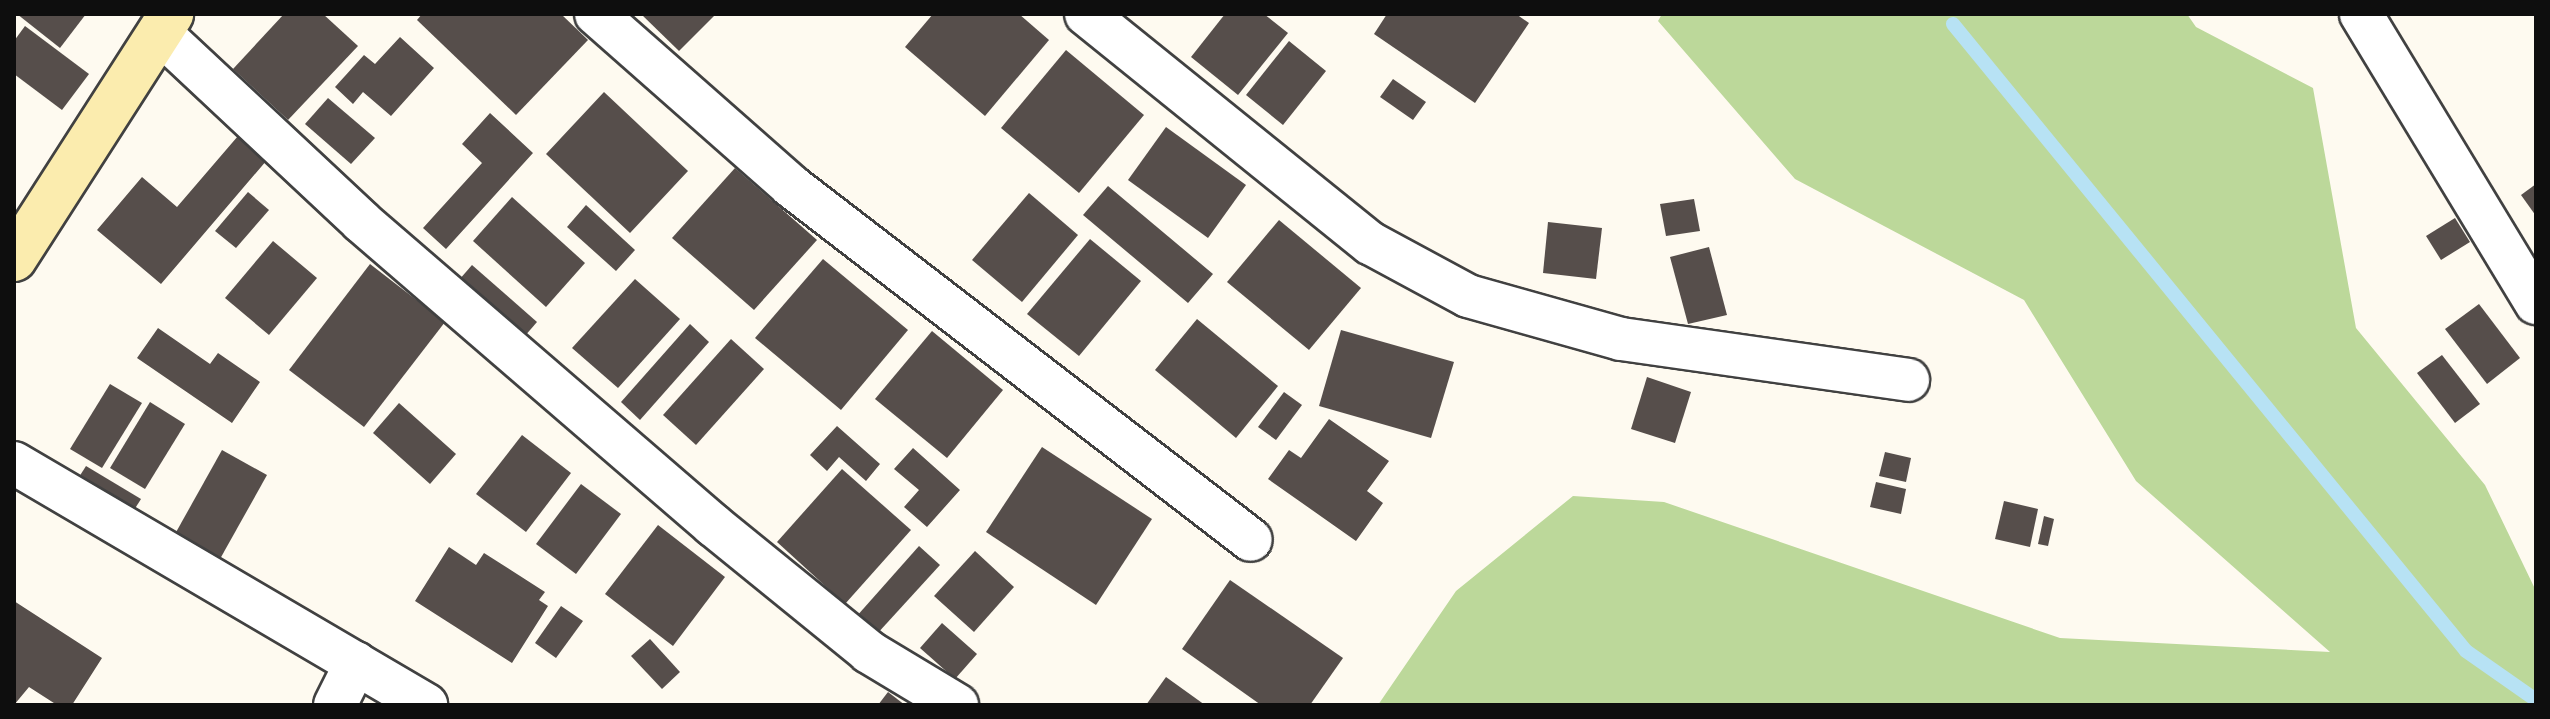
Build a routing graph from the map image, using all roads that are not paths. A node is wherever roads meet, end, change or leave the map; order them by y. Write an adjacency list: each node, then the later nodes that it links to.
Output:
1 (596, 14): 9 (street)
2 (1086, 14): 7 (street)
3 (2361, 14): 6 (street)
4 (165, 23): 5 (street); 13 (street)
5 (14, 259)
6 (2536, 303)
7 (1908, 380)
8 (14, 463): 10 (street)
9 (1251, 540)
10 (356, 663): 11 (street); 12 (street)
11 (335, 705)
12 (426, 705)
13 (957, 705)

